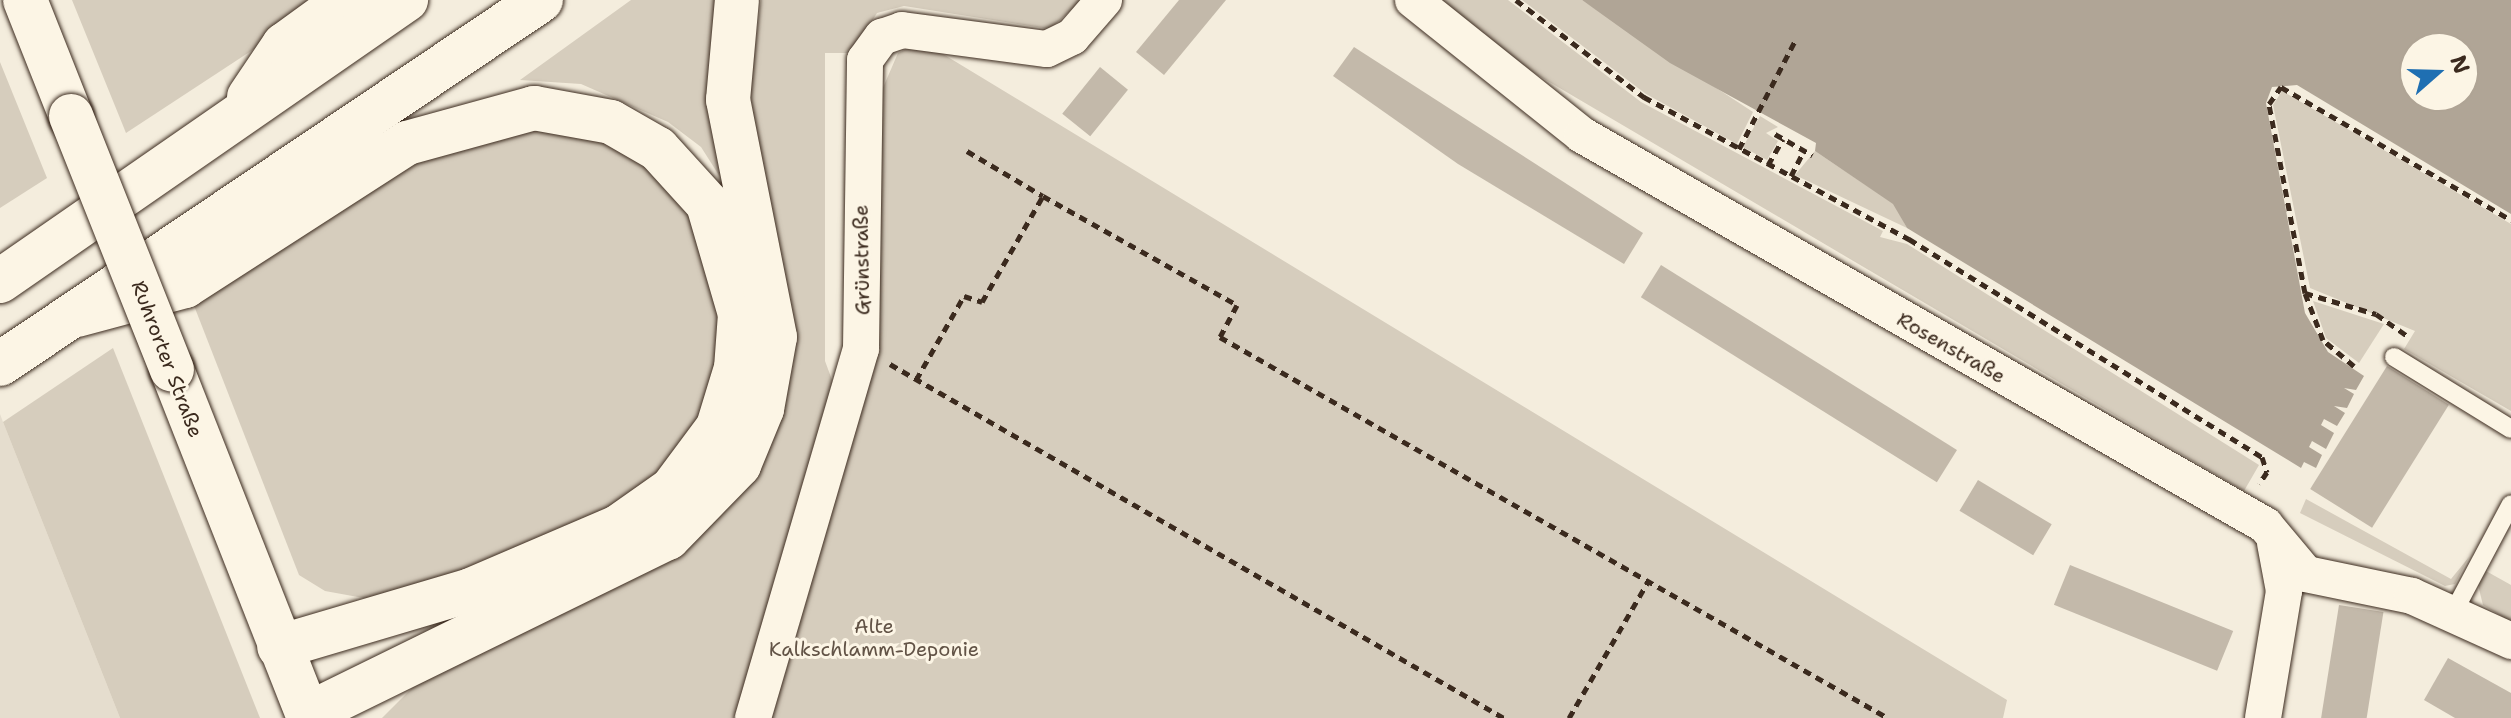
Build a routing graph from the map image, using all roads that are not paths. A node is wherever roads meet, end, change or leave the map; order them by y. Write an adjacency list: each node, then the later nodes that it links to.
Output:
1 (25, 0): 18 (main road, Ruhrorter Straße, bridge)
2 (346, 0): 8 (main road)
3 (406, 0): 8 (main road)
4 (541, 0): 10 (main road)
5 (737, 0): 19 (main road)
6 (1104, 0): 20 (street, Grünstraße)
7 (1413, 0): 15 (street, Rosenstraße)
8 (237, 116): 9 (main road)
9 (0, 281)
10 (77, 315): 12 (main road); 18 (main road)
11 (2394, 357): 13 (lane)
12 (0, 364)
13 (2511, 429)
14 (2511, 504): 16 (lane)
15 (2274, 541): 16 (street, Rosenstraße); 21 (street)
16 (2453, 613): 17 (street, Rosenstraße)
17 (2511, 641)
18 (279, 647): 19 (main road, Ruhrorter Straße)
19 (308, 716)
20 (753, 718)
21 (2263, 718)

